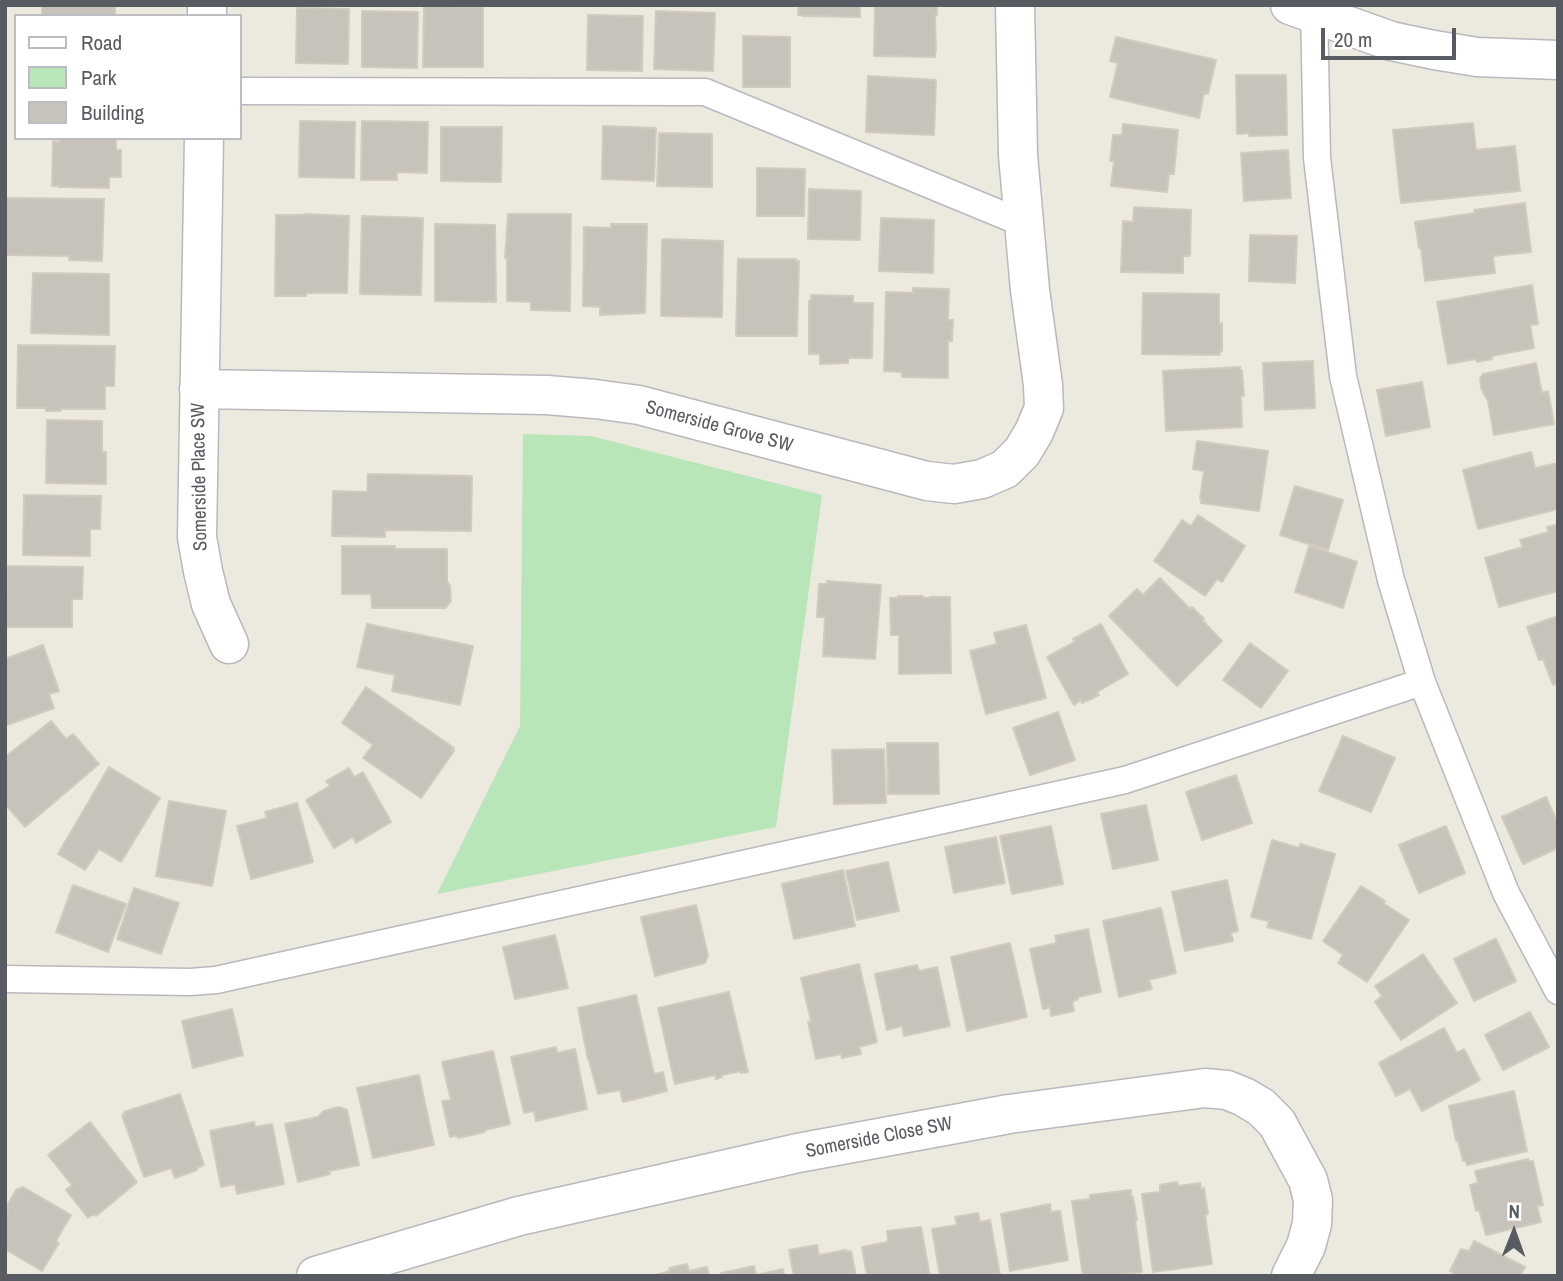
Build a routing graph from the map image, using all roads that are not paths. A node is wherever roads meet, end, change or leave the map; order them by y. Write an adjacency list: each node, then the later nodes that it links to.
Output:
1 (1015, 5): 6 (street, Somerside Grove SW)
2 (1306, 8): 3 (street); 9 (lane)
3 (1558, 60)
4 (242, 91): 6 (lane)
5 (204, 140): 7 (street)
6 (1024, 223): 7 (street, Somerside Grove SW)
7 (199, 389): 8 (street, Somerside Place SW)
8 (229, 644)
9 (1422, 682): 10 (lane); 11 (lane)
10 (5, 979)
11 (1558, 991)
12 (316, 1276): 13 (street, Somerside Close SW)
13 (1291, 1276)

